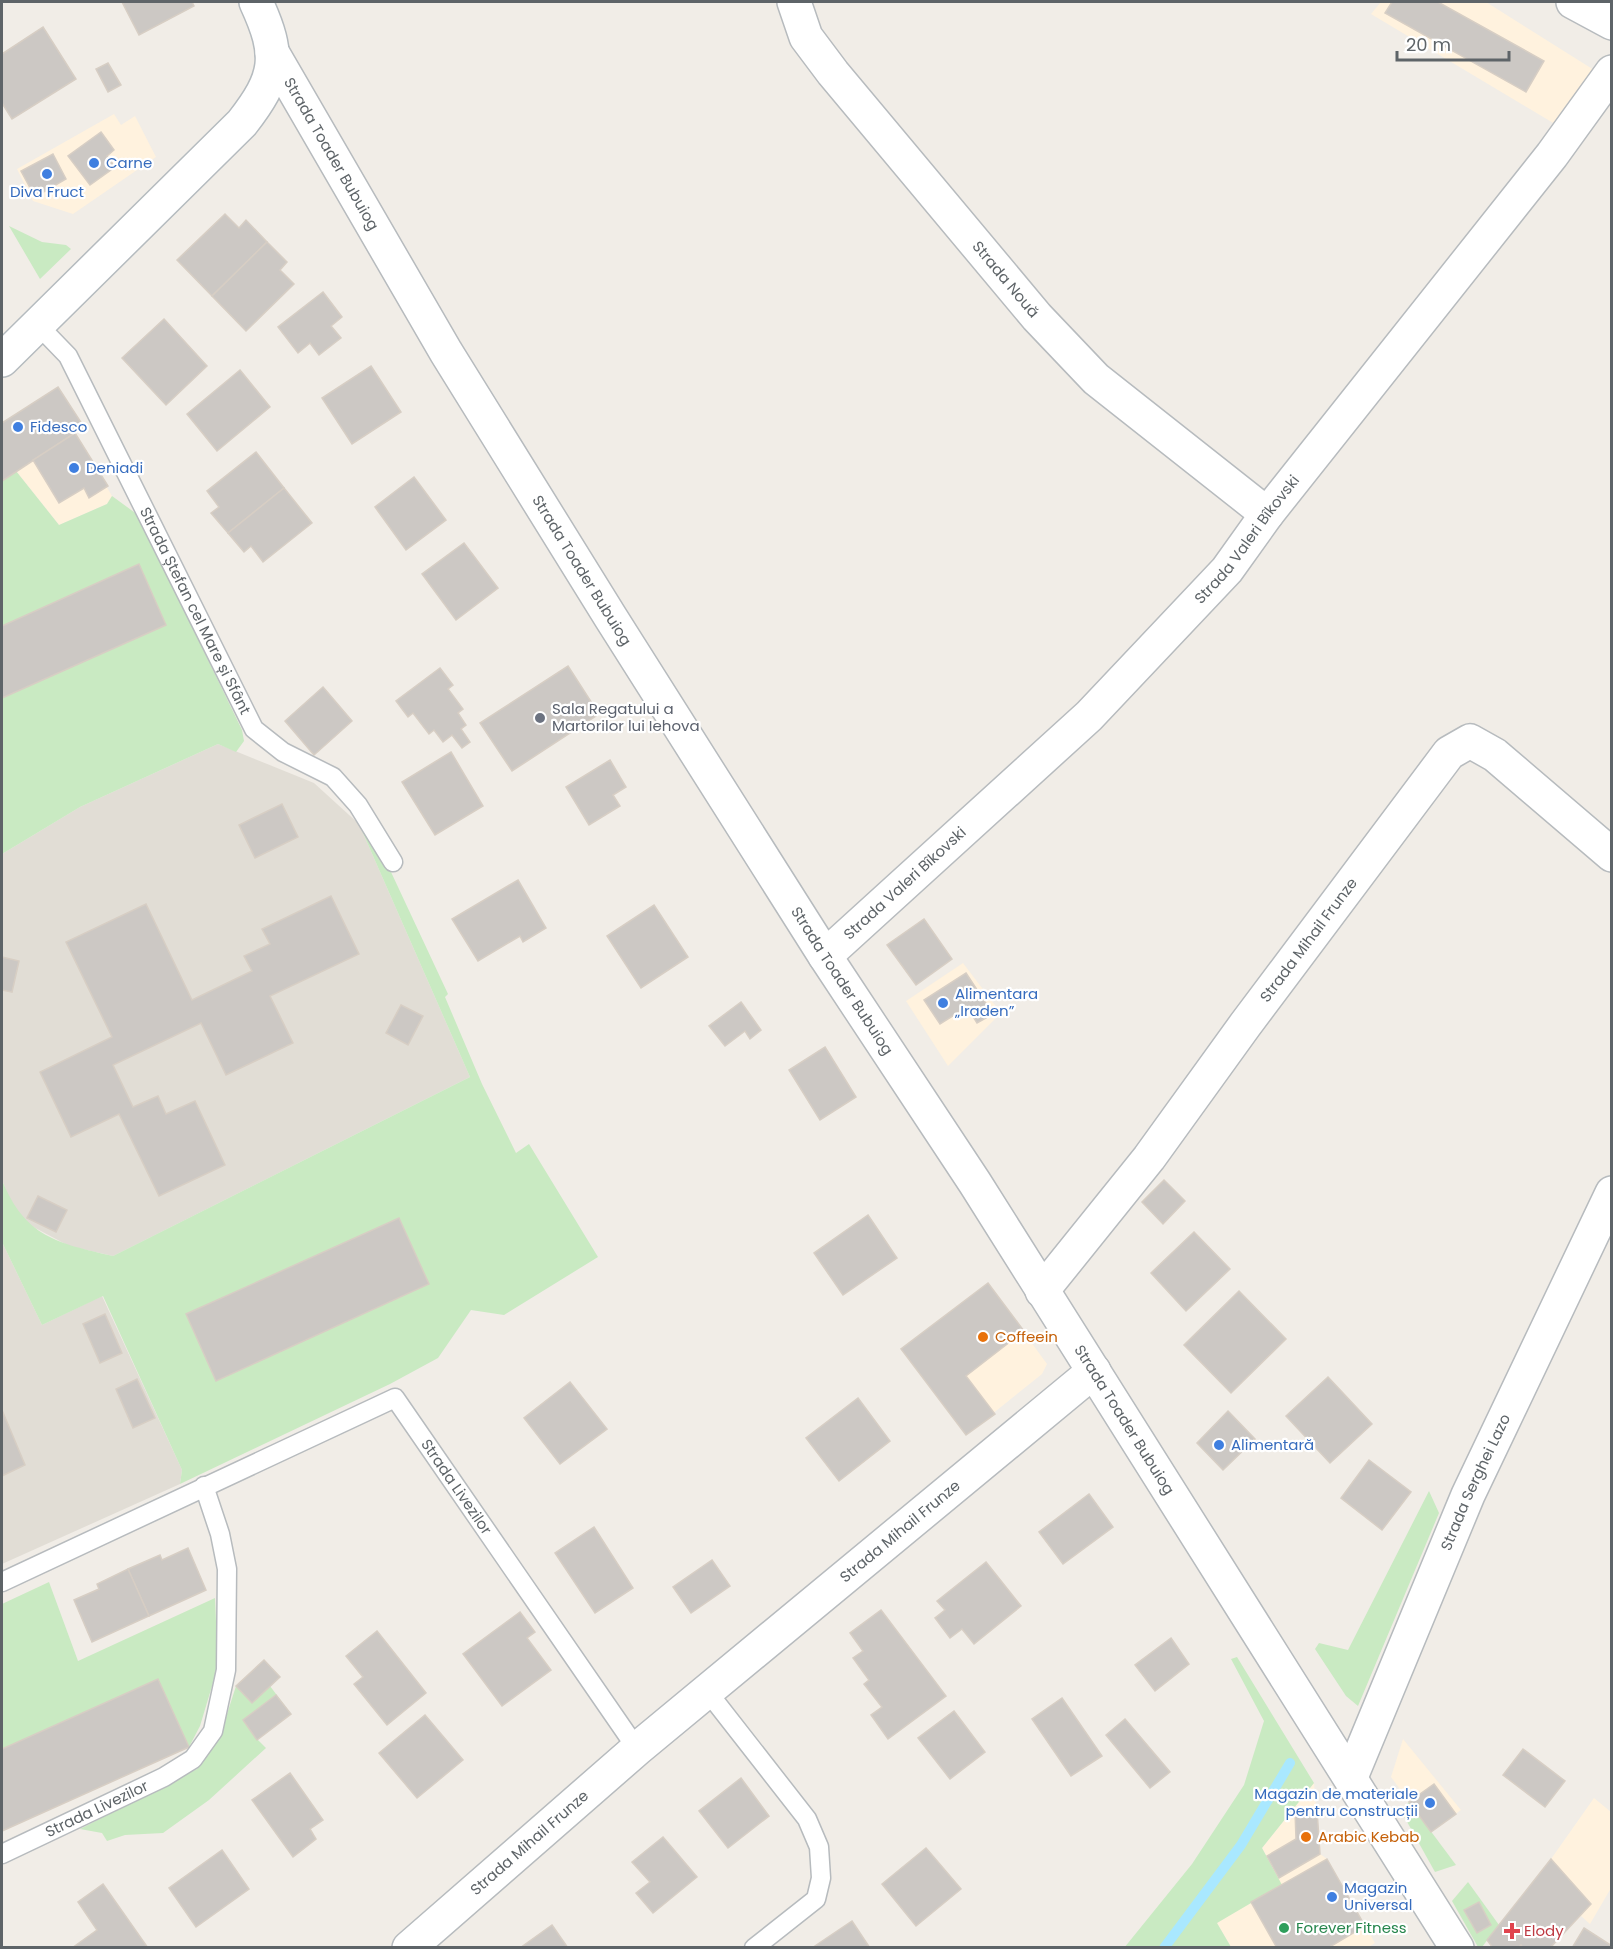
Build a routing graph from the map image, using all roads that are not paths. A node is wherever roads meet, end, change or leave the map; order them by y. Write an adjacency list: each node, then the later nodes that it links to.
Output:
1 (256, 2): 5 (street, Strada Toader Bubuiog)
2 (794, 2): 9 (street, Strada Nouă)
3 (1573, 2): 4 (street)
4 (1611, 23)
5 (272, 52): 7 (street); 12 (street, Strada Toader Bubuiog)
6 (1611, 72): 9 (street, Strada Valeri Bîkovski)
7 (38, 325): 8 (street); 11 (lane, Strada Ștefan cel Mare și Sfânt)
8 (2, 360)
9 (1267, 514): 12 (street, Strada Valeri Bîkovski)
10 (1611, 855): 14 (street, Strada Mihail Frunze)
11 (393, 862)
12 (825, 956): 14 (street, Strada Toader Bubuiog)
13 (1611, 1193): 20 (street, Strada Serghei Lazo)
14 (1042, 1291): 15 (street, Strada Toader Bubuiog)
15 (1094, 1371): 18 (street, Strada Mihail Frunze); 20 (street, Strada Toader Bubuiog)
16 (204, 1486): 17 (lane, Strada Livezilor); 19 (lane, Strada Livezilor); 21 (lane, Strada Livezilor)
17 (2, 1582)
18 (707, 1691): 19 (street, Strada Mihail Frunze); 23 (lane)
19 (637, 1749): 22 (street, Strada Mihail Frunze)
20 (1351, 1777): 24 (street, Strada Toader Bubuiog)
21 (2, 1854)
22 (409, 1947)
23 (754, 1947)
24 (1457, 1947)

